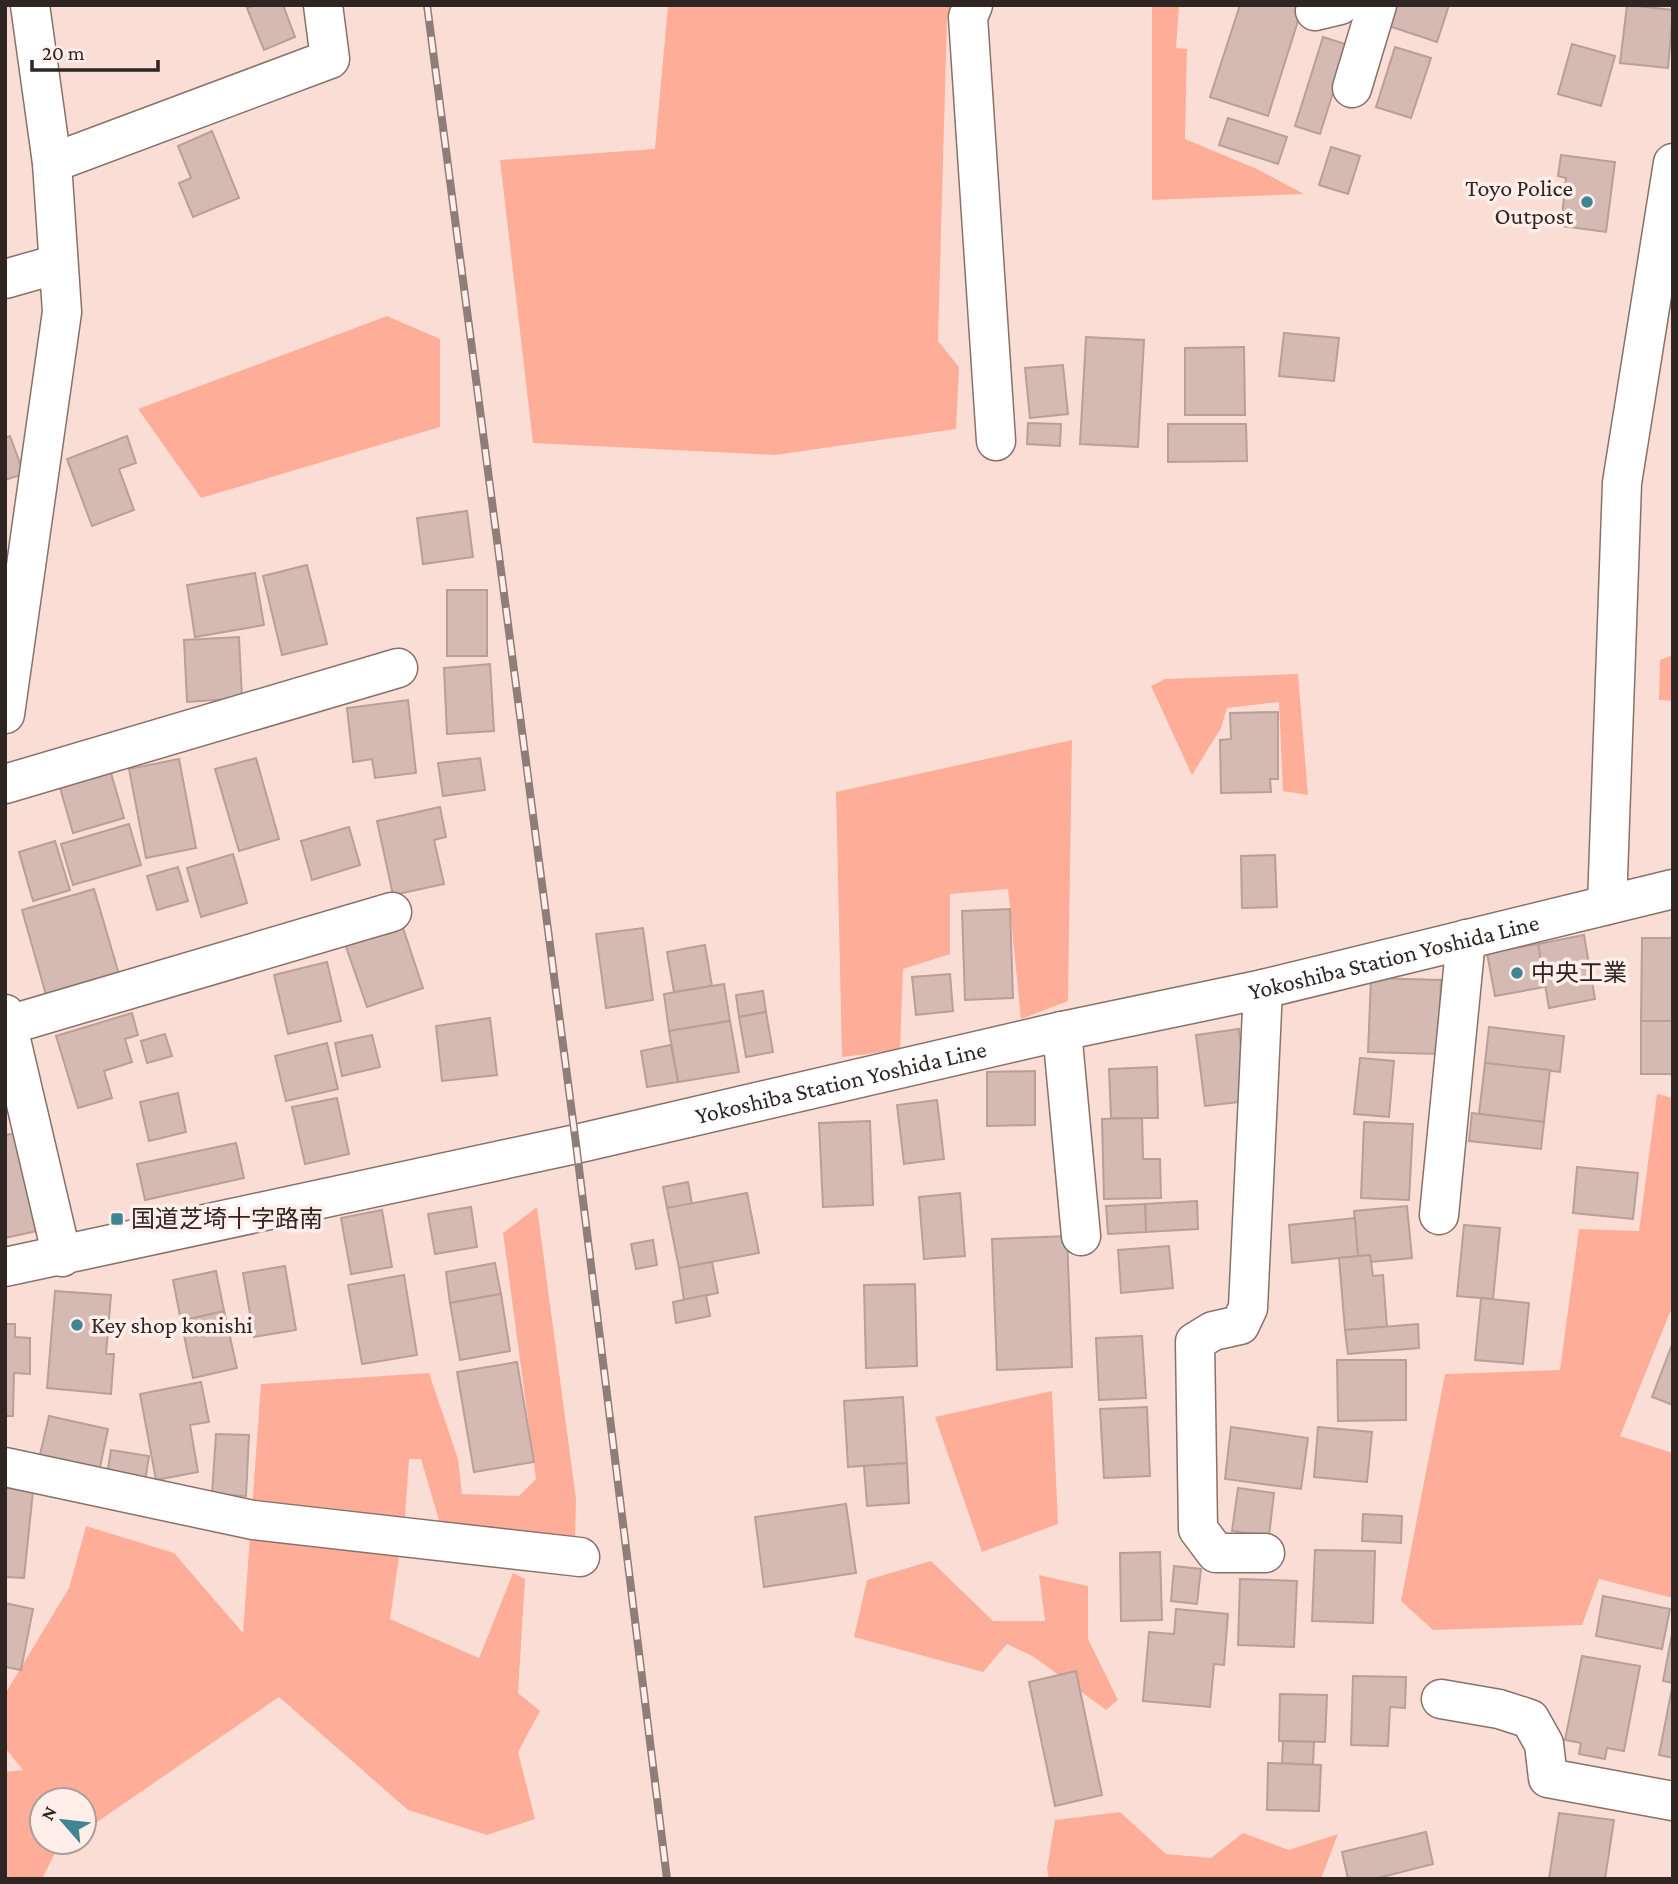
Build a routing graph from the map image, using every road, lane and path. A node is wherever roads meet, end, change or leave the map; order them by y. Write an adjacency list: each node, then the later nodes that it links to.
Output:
1 (30, 5): 6 (street)
2 (323, 5): 6 (street)
3 (973, 5): 10 (street)
4 (1377, 5): 5 (street)
5 (1352, 88)
6 (52, 163): 8 (street)
7 (1673, 163): 15 (street)
8 (58, 264): 9 (street); 12 (street)
9 (5, 279)
10 (996, 441)
11 (398, 668): 13 (street)
12 (5, 713)
13 (5, 784)
14 (1673, 889): 15 (street, Yokoshiba Station Yoshida Line)
15 (1607, 905): 17 (street, Yokoshiba Station Yoshida Line)
16 (392, 912): 19 (street)
17 (1466, 939): 18 (street, Yokoshiba Station Yoshida Line); 21 (street)
18 (1264, 989): 20 (street, Yokoshiba Station Yoshida Line); 26 (street)
19 (6, 1022): 23 (street)
20 (1062, 1031): 22 (street); 23 (street, Yokoshiba Station Yoshida Line)
21 (1439, 1215)
22 (1081, 1236)
23 (62, 1257): 24 (street, Yokoshiba Station Yoshida Line)
24 (5, 1267)
25 (5, 1467): 27 (street)
26 (1265, 1553)
27 (580, 1557)
28 (1441, 1699): 29 (street)
29 (1673, 1801)

